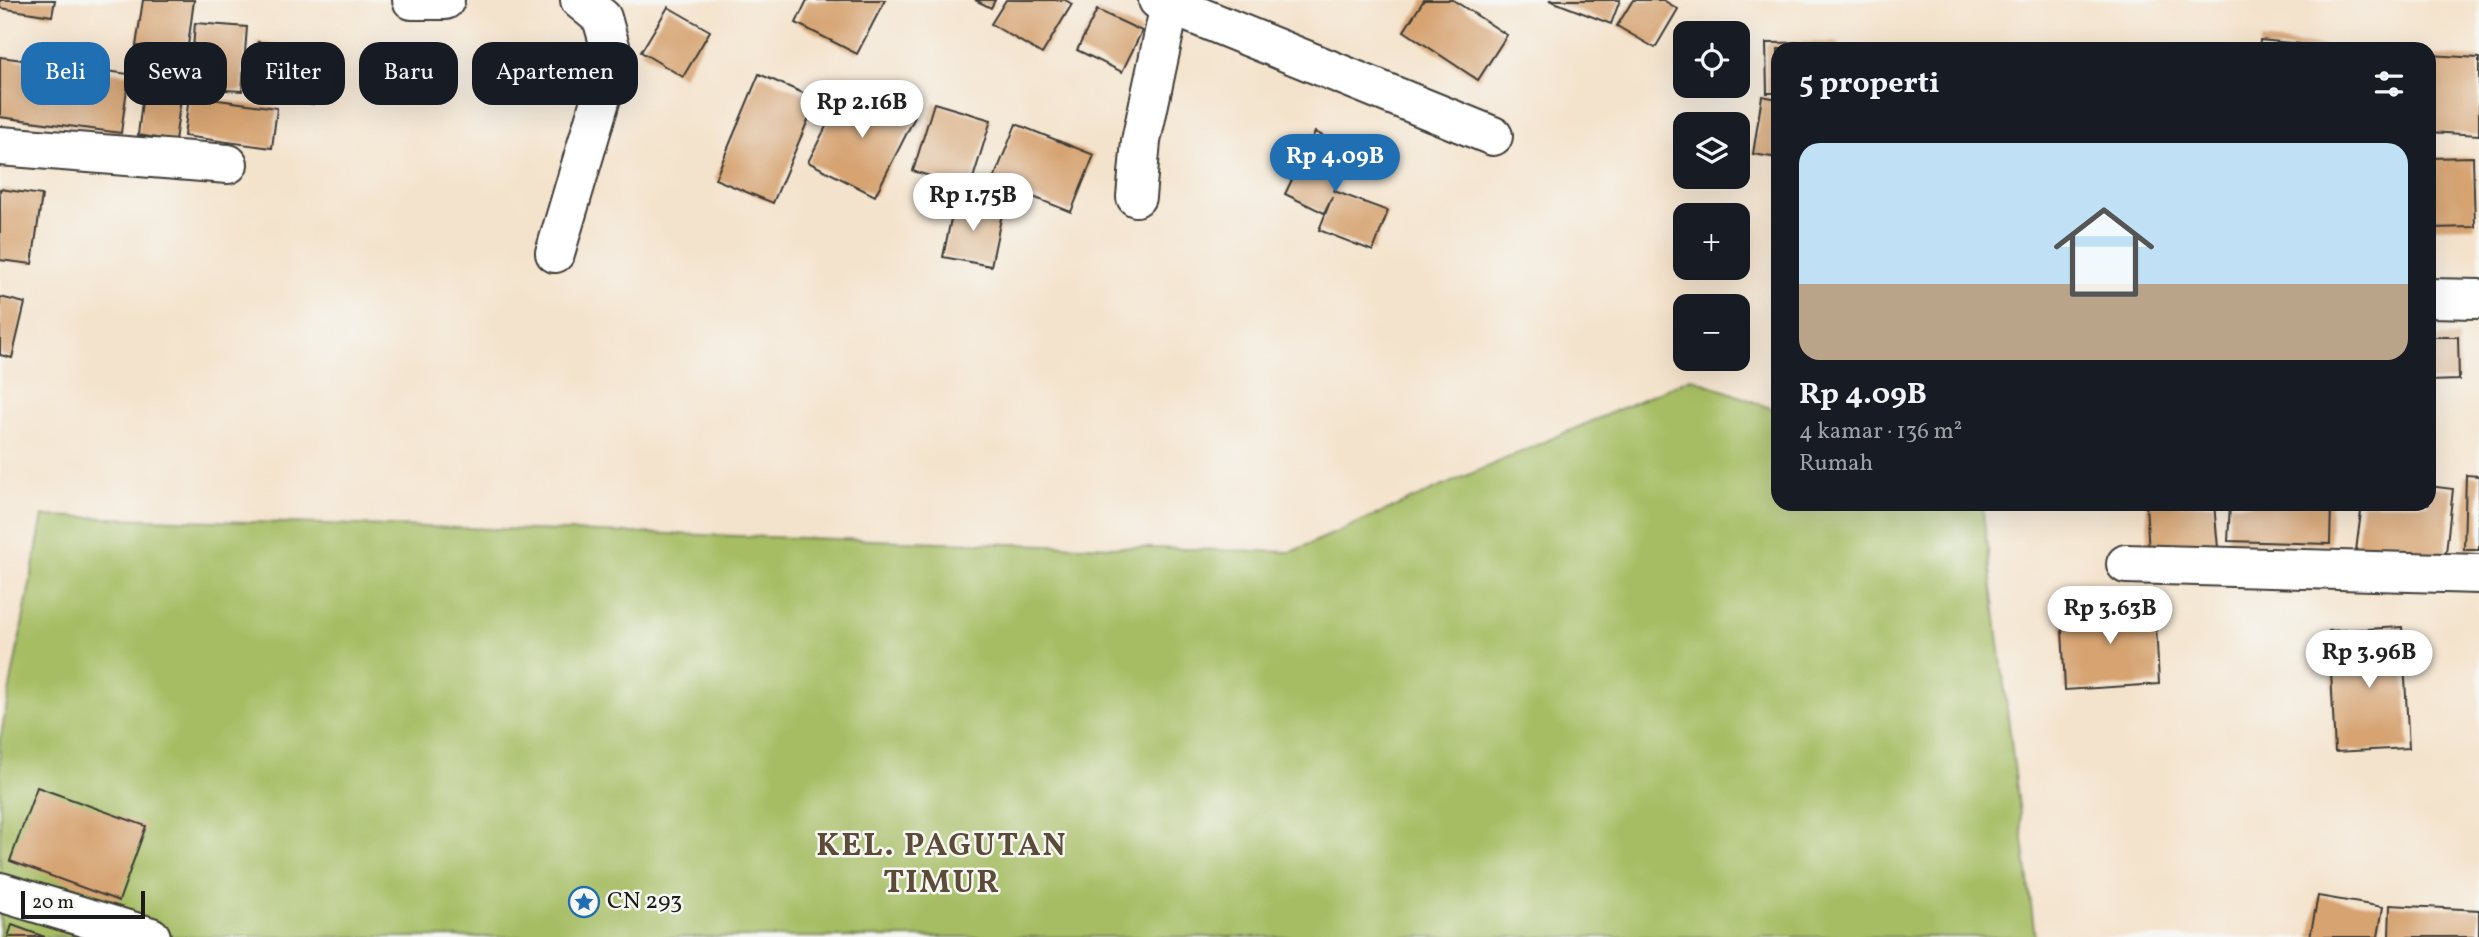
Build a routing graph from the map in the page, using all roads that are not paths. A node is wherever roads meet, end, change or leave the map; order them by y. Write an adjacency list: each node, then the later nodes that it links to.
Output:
1 (412, 0): 2 (street)
2 (445, 0)
3 (580, 0): 9 (street)
4 (1166, 2): 5 (street); 8 (street)
5 (1493, 136)
6 (0, 146): 7 (street)
7 (228, 164)
8 (1136, 197)
9 (555, 253)
10 (2436, 298): 11 (street)
11 (2479, 299)
12 (2126, 564): 13 (street)
13 (2479, 574)
14 (0, 892): 15 (street)
15 (150, 937)

